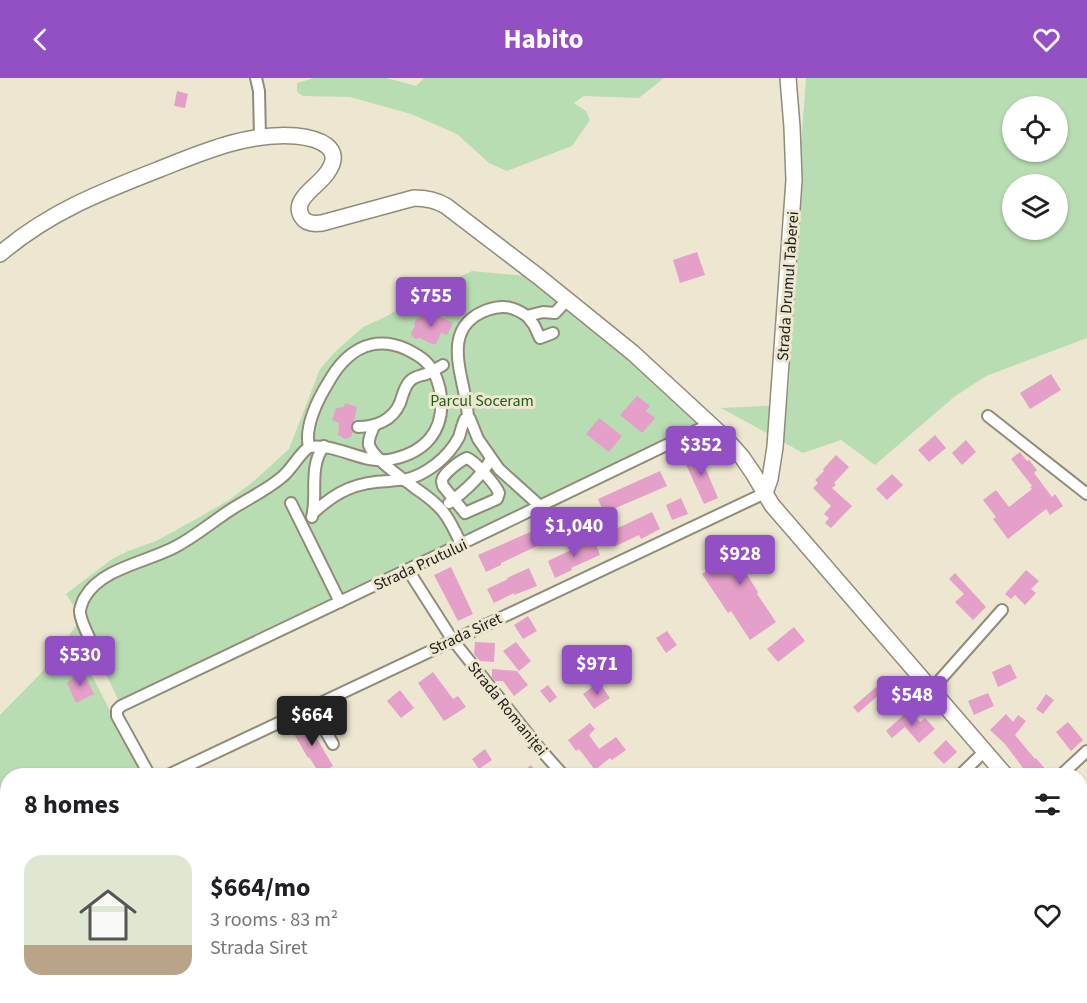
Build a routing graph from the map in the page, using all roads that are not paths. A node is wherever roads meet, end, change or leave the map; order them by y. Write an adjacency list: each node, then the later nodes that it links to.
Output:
1 (256, 78): 3 (street)
2 (788, 78): 24 (street, Strada Drumul Taberei)
3 (260, 138): 4 (street); 5 (street)
4 (0, 254)
5 (567, 300): 6 (street); 14 (street)
6 (527, 316): 7 (street); 9 (street)
7 (553, 333)
8 (423, 350): 10 (street)
9 (458, 364): 10 (street); 13 (street)
10 (443, 365): 11 (street)
11 (432, 371): 15 (street); 18 (street); 20 (street)
12 (988, 416): 23 (street)
13 (468, 418): 19 (street); 22 (street)
14 (710, 424): 24 (street); 27 (street, Strada Prutului)
15 (374, 426): 16 (street); 20 (street)
16 (358, 427)
17 (324, 446): 18 (street); 20 (street); 29 (street)
18 (309, 447): 36 (street)
19 (491, 459): 21 (street); 27 (street)
20 (381, 460): 22 (street)
21 (483, 472): 25 (street); 25 (street); 25 (street)
22 (404, 480): 28 (street); 29 (street)
23 (1086, 492)
24 (765, 493): 35 (street, Strada Siret); 37 (street)
25 (454, 500): 28 (street)
26 (291, 503): 30 (street)
27 (540, 506): 31 (street, Strada Prutului)
28 (441, 509): 31 (street)
29 (313, 513): 30 (street)
30 (302, 525): 33 (street)
31 (461, 544): 32 (street, Strada Prutului)
32 (408, 570): 33 (street, Strada Prutului); 35 (street, Strada Romaniței)
33 (340, 602): 42 (street, Strada Prutului)
34 (1002, 610): 37 (street)
35 (452, 639): 38 (street, Strada Siret); 44 (street, Strada Romaniței)
36 (94, 648)
37 (932, 689): 40 (street)
38 (311, 706): 39 (street); 43 (street, Strada Siret)
39 (333, 744)
40 (985, 751): 45 (street); 46 (street)
41 (1087, 752): 47 (street)
42 (146, 768)
43 (183, 768)
44 (557, 768)
45 (967, 768)
46 (999, 768)
47 (1069, 768)

